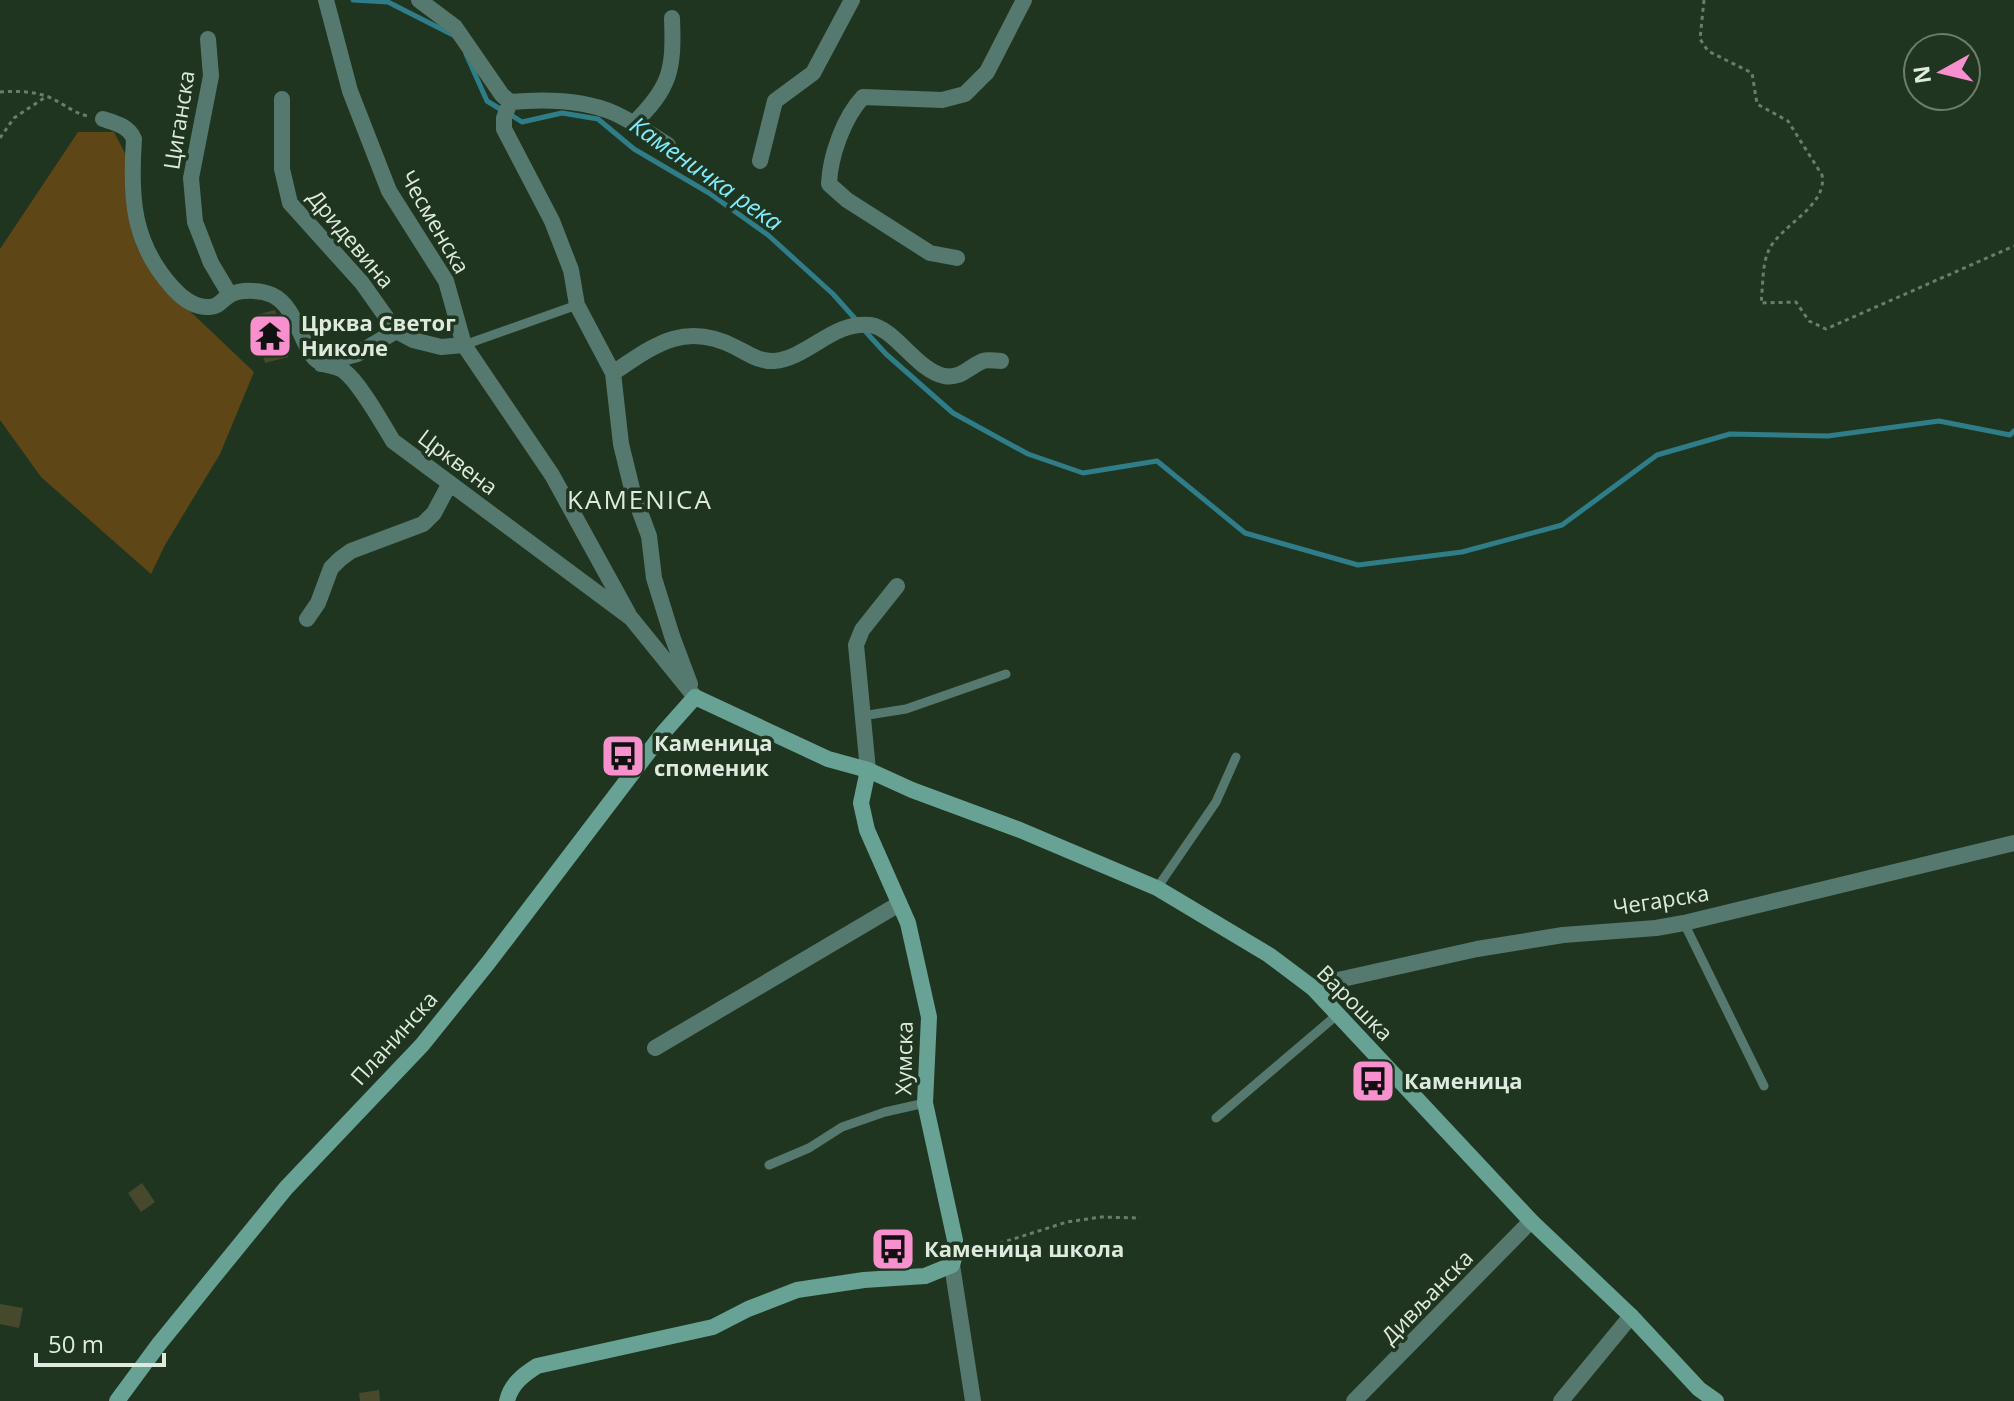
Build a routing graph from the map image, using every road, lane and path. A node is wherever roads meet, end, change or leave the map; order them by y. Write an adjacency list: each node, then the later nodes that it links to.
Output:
1 (326, 0): 22 (street, Чесменска)
2 (419, 0): 11 (street)
3 (852, 0): 16 (street)
4 (1024, 0): 18 (street)
5 (1704, 0): 17 (path)
6 (672, 18): 13 (street)
7 (208, 39): 19 (street, Циганска)
8 (0, 92): 9 (path)
9 (47, 96): 12 (path); 14 (path)
10 (282, 99): 21 (street, Дридевина)
11 (510, 102): 13 (street); 20 (street)
12 (103, 119): 19 (street, Црквена)
13 (633, 124): 15 (street)
14 (0, 138)
15 (668, 145)
16 (760, 161)
17 (2014, 246)
18 (957, 258)
19 (230, 295): 24 (street, Црквена)
20 (577, 305): 22 (lane); 25 (street)
21 (396, 331): 22 (street); 24 (street)
22 (464, 345): 28 (street, Чесменска)
23 (1001, 361): 25 (street)
24 (320, 364): 26 (street, Црквена)
25 (613, 373): 31 (street)
26 (450, 483): 28 (street, Црквена); 29 (street)
27 (897, 586): 32 (street)
28 (631, 618): 31 (street, Црквена)
29 (307, 619)
30 (1006, 674): 32 (lane)
31 (695, 697): 34 (street, Црквена); 50 (street, Планинска)
32 (862, 716): 34 (street)
33 (1236, 757): 36 (lane)
34 (868, 770): 36 (street, Варошка); 37 (street, Хумска)
35 (2014, 843): 38 (street, Чегарска)
36 (1157, 888): 39 (street, Варошка)
37 (899, 904): 41 (street); 43 (street, Хумска)
38 (1684, 923): 39 (street, Чегарска); 42 (lane)
39 (1313, 988): 40 (street, Варошка)
40 (1338, 1014): 44 (lane); 47 (street, Варошка)
41 (655, 1048)
42 (1764, 1086)
43 (925, 1103): 45 (lane); 48 (street, Хумска)
44 (1216, 1118)
45 (769, 1165)
46 (1140, 1218): 48 (path)
47 (1531, 1221): 49 (street, Варошка); 53 (street, Дивљанска)
48 (953, 1260): 51 (street); 52 (street, Хумска)
49 (1631, 1316): 54 (street); 55 (street, Варошка)
50 (117, 1401)
51 (507, 1401)
52 (973, 1401)
53 (1354, 1401)
54 (1561, 1401)
55 (1716, 1401)

